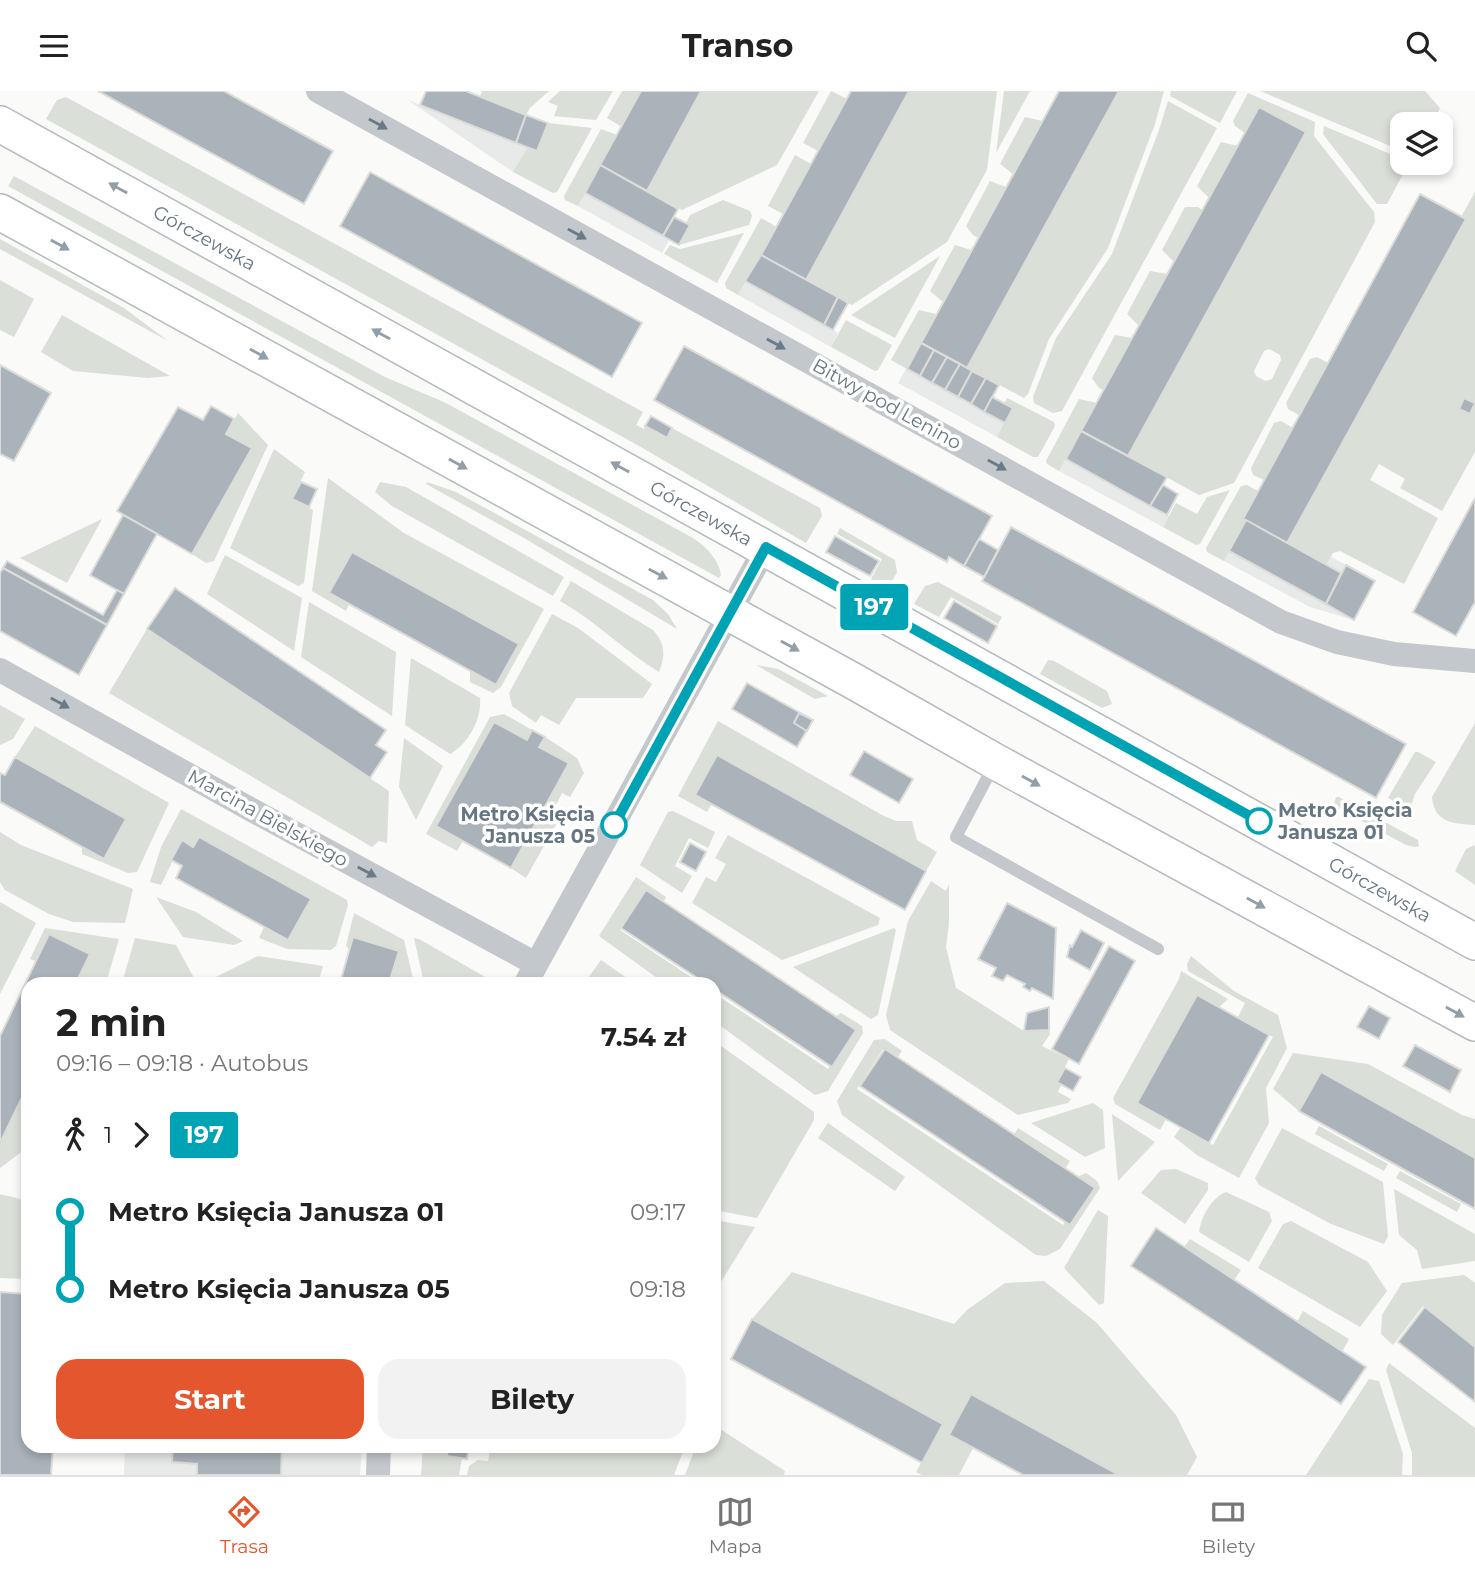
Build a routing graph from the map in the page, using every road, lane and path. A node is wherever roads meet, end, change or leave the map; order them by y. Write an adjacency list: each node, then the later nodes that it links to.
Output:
1 (318, 91): 6 (street, Bitwy pod Lenino, one-way to 6)
2 (0, 124): 4 (main road, Górczewska, one-way to 2)
3 (0, 212): 5 (main road, one-way to 5)
4 (766, 547): 5 (street); 9 (main road, Górczewska)
5 (730, 613): 8 (main road, one-way to 8); 11 (street)
6 (1475, 661)
7 (0, 670): 11 (street, Marcina Bielskiego, one-way to 11)
8 (996, 762): 10 (lane); 12 (main road, one-way to 12)
9 (1475, 942)
10 (1158, 949)
11 (531, 974)
12 (1475, 1023)
13 (379, 1453): 14 (street)
14 (378, 1475)

